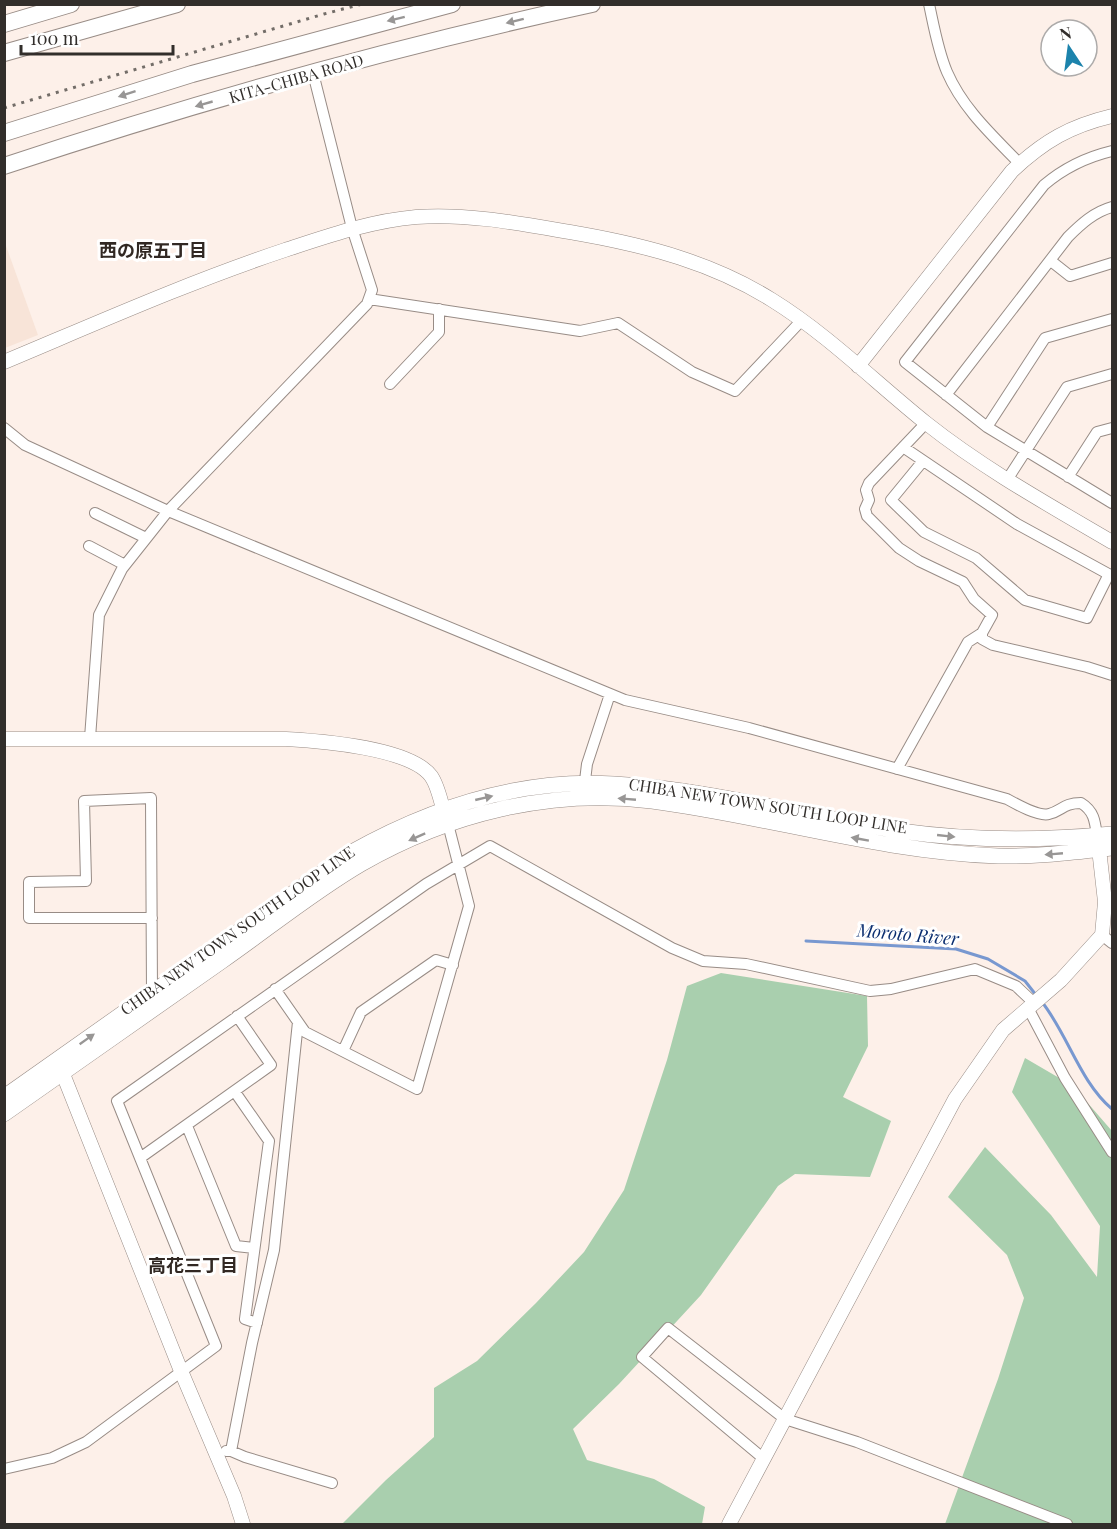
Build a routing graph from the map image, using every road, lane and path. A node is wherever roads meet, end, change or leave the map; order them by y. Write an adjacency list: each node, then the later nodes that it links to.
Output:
1 (70, 4): 6 (highway)
2 (177, 4): 7 (highway)
3 (452, 4): 10 (highway, KITA-CHIBA ROAD, one-way to 10)
4 (592, 4): 8 (highway, KITA-CHIBA ROAD, one-way to 8)
5 (929, 4): 12 (street)
6 (4, 24)
7 (4, 53)
8 (312, 73): 13 (highway, KITA-CHIBA ROAD, one-way to 13); 15 (street)
9 (1113, 116): 12 (street)
10 (4, 133)
11 (1113, 151): 26 (street)
12 (1020, 164): 23 (street)
13 (4, 166)
14 (1113, 207): 16 (street)
15 (352, 228): 18 (street); 21 (street); 22 (street)
16 (1051, 261): 17 (street); 26 (street)
17 (1113, 263)
18 (369, 299): 19 (street); 37 (street)
19 (439, 309): 21 (street); 25 (street)
20 (1113, 319): 28 (street)
21 (802, 320): 23 (street)
22 (4, 362)
23 (858, 366): 27 (street)
24 (1113, 374): 32 (street)
25 (390, 384)
26 (946, 395): 28 (street)
27 (926, 423): 31 (street); 35 (street)
28 (987, 427): 32 (street)
29 (4, 428): 37 (street)
30 (1113, 428): 34 (street)
31 (903, 447): 33 (street); 44 (street)
32 (1025, 451): 34 (street); 35 (street)
33 (923, 461): 43 (street); 43 (street)
34 (1068, 477): 36 (street)
35 (1006, 480): 40 (street)
36 (1111, 498)
37 (168, 511): 39 (street); 46 (street)
38 (95, 513): 39 (street)
39 (146, 538): 42 (street)
40 (1113, 542)
41 (89, 546): 42 (street)
42 (124, 565): 47 (street)
43 (1111, 575)
44 (982, 633): 45 (street); 49 (street)
45 (1112, 675)
46 (610, 694): 49 (street); 50 (street)
47 (90, 738): 48 (street); 51 (street)
48 (4, 739)
49 (897, 769): 53 (street)
50 (584, 791): 51 (main road, CHIBA NEW TOWN SOUTH LOOP LINE, one-way to 50); 52 (main road, CHIBA NEW TOWN SOUTH LOOP LINE); 53 (main road, CHIBA NEW TOWN SOUTH LOOP LINE)
51 (443, 810): 52 (street); 59 (main road, CHIBA NEW TOWN SOUTH LOOP LINE)
52 (448, 825): 54 (street); 64 (main road, CHIBA NEW TOWN SOUTH LOOP LINE, one-way to 64)
53 (1105, 842): 56 (street)
54 (459, 866): 57 (street); 58 (street); 60 (street)
55 (152, 918): 55 (street); 59 (street)
56 (1107, 939): 60 (street)
57 (453, 965): 63 (street); 63 (street)
58 (275, 989): 61 (street); 62 (street)
59 (152, 994): 64 (main road, CHIBA NEW TOWN SOUTH LOOP LINE, one-way to 59)
60 (1031, 1005): 69 (street); 74 (street)
61 (237, 1016): 65 (street); 70 (street)
62 (298, 1022): 63 (street); 72 (street)
63 (343, 1051)
64 (60, 1067): 66 (main road, CHIBA NEW TOWN SOUTH LOOP LINE); 67 (main road, CHIBA NEW TOWN SOUTH LOOP LINE); 73 (street)
65 (235, 1092): 68 (street); 71 (street)
66 (4, 1097)
67 (4, 1114)
68 (187, 1126): 70 (street); 71 (street)
69 (1113, 1152)
70 (140, 1158): 73 (street)
71 (255, 1248): 72 (street)
72 (257, 1323): 75 (street)
73 (181, 1371): 76 (street); 78 (street)
74 (785, 1419): 77 (street); 77 (street); 82 (street)
75 (231, 1450): 76 (street); 79 (street)
76 (216, 1453): 80 (street)
77 (764, 1460): 81 (street)
78 (4, 1469)
79 (332, 1482)
80 (243, 1524)
81 (729, 1524)
82 (1067, 1524)

